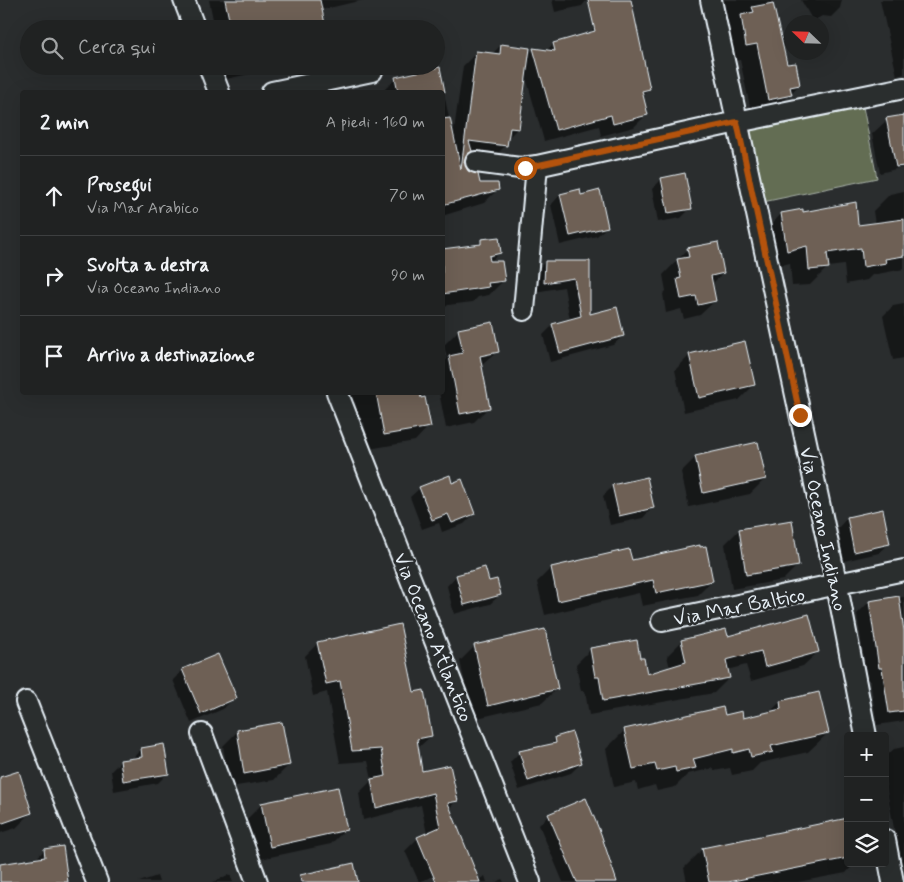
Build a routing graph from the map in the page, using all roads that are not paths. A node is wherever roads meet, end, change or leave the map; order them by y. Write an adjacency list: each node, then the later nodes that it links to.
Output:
1 (184, 0): 3 (street)
2 (711, 0): 9 (street, Via Oceano Indiano)
3 (192, 20)
4 (212, 75): 7 (street)
5 (353, 75): 8 (street)
6 (904, 88): 9 (street)
7 (218, 90)
8 (282, 90)
9 (737, 122): 11 (street); 15 (street, Via Oceano Indiano)
10 (476, 162): 11 (street)
11 (538, 166): 12 (street)
12 (524, 310)
13 (338, 395): 23 (street, Via Oceano Atlantico)
14 (904, 570): 15 (street, Via Mar Baltico)
15 (837, 586): 16 (street, Via Mar Baltico); 18 (street, Via Oceano Indiano)
16 (662, 621)
17 (26, 702): 21 (street)
18 (865, 732)
19 (202, 734): 22 (street)
20 (889, 861): 24 (street)
21 (97, 882)
22 (257, 882)
23 (530, 882)
24 (893, 882)

